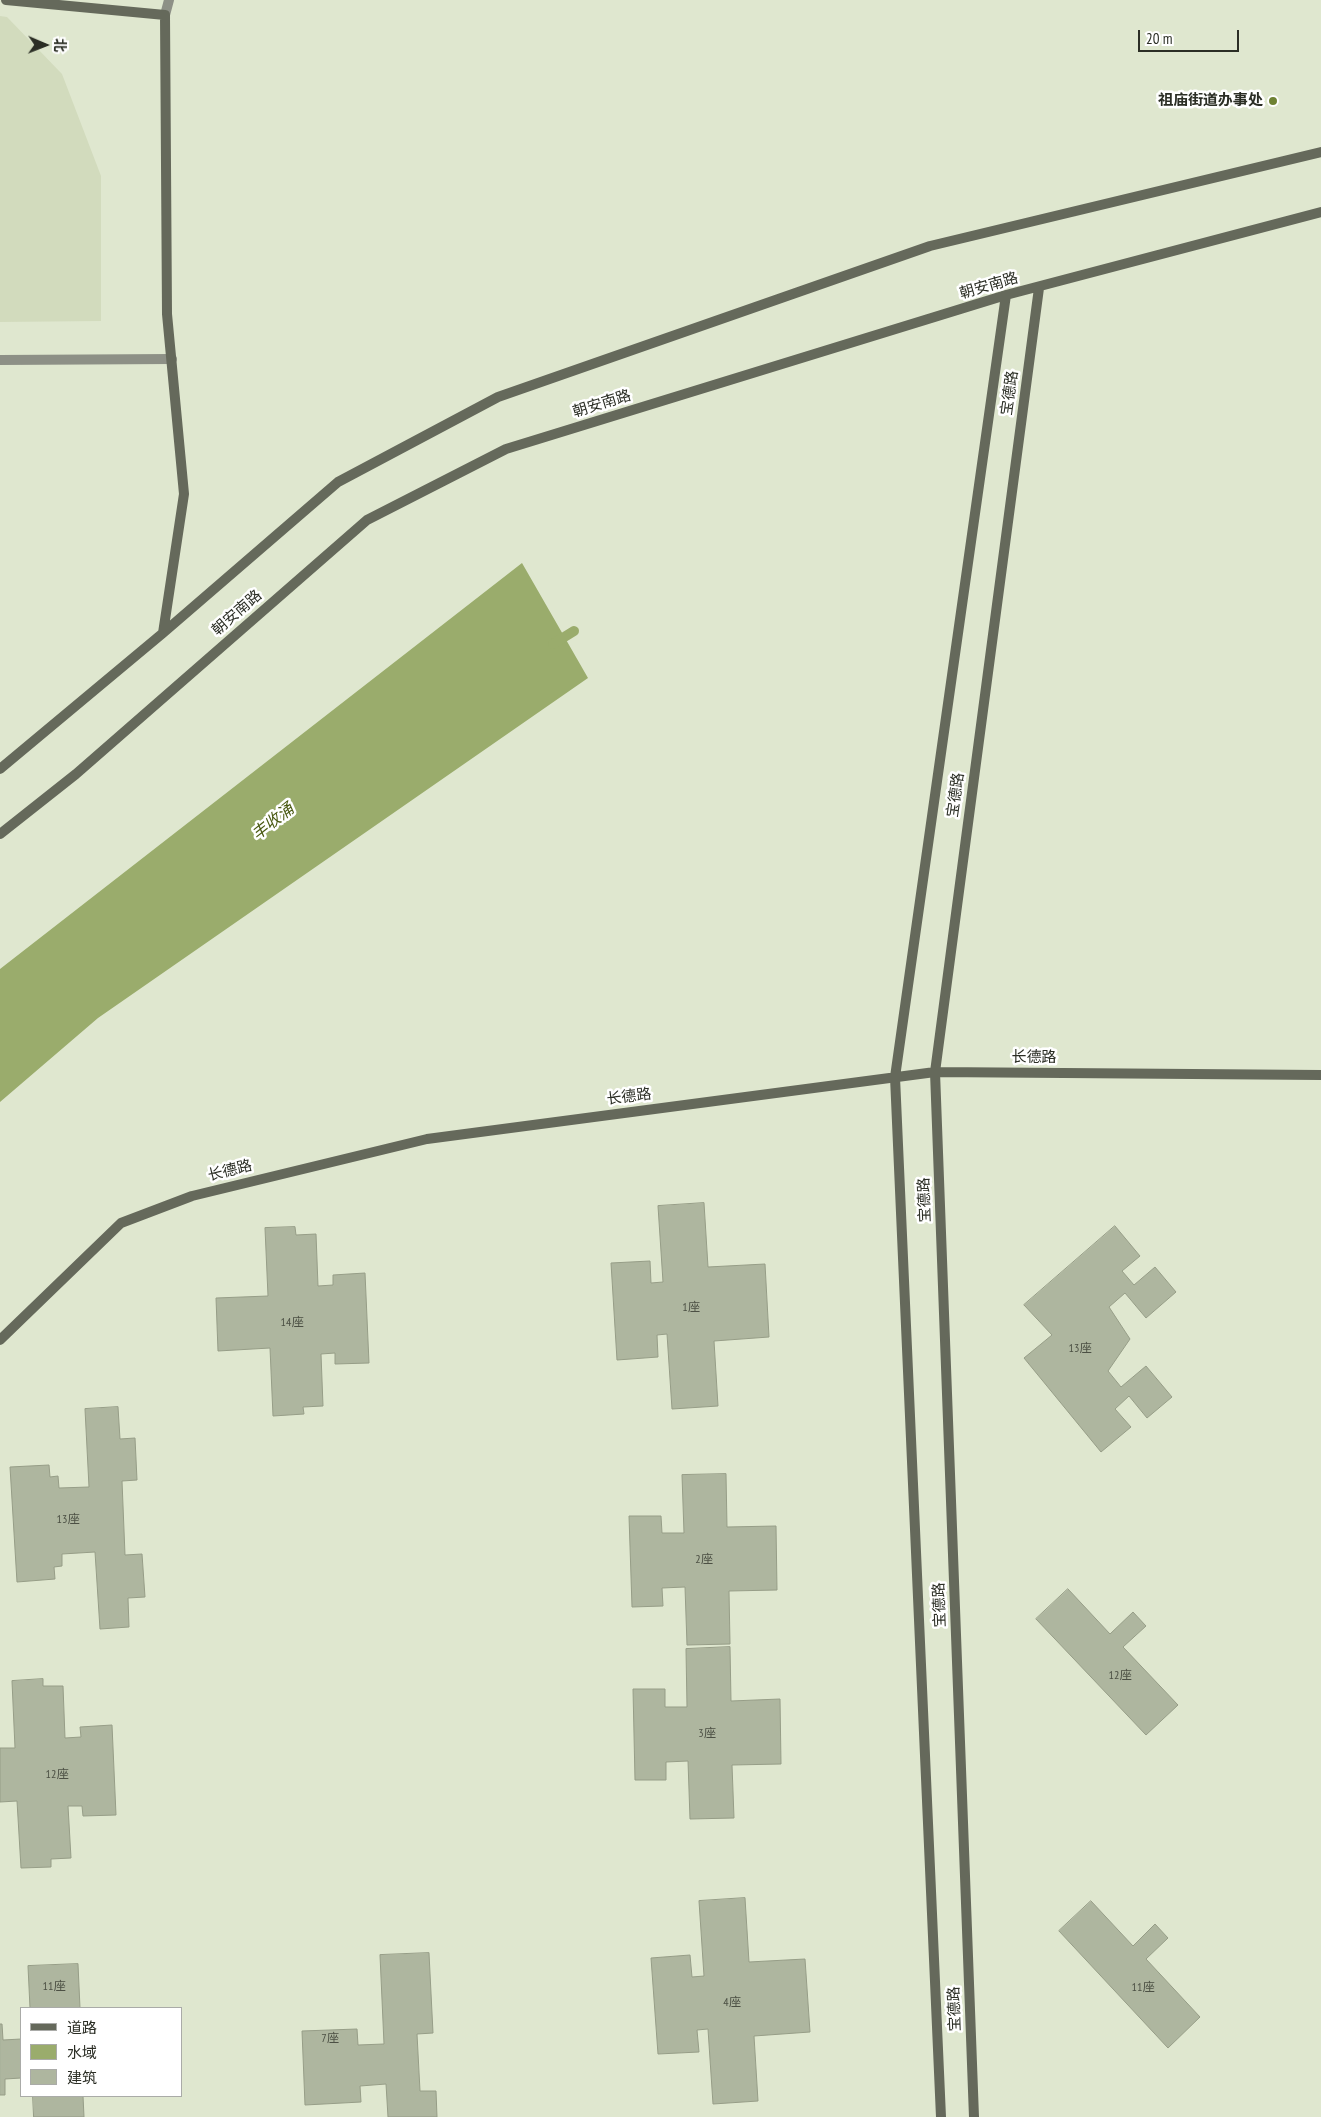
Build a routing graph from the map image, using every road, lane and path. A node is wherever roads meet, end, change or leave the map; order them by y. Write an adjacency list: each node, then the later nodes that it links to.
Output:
1 (6, 0): 3 (street)
2 (169, 0): 3 (street)
3 (165, 15): 8 (street)
4 (1321, 152): 10 (street)
5 (1321, 212): 6 (street, 朝安南路)
6 (1039, 288): 7 (street, 朝安南路); 13 (street, 宝德路)
7 (1006, 295): 12 (street, 朝安南路); 15 (street, 宝德路)
8 (172, 359): 9 (street); 10 (street)
9 (0, 360)
10 (163, 633): 11 (street)
11 (0, 769)
12 (0, 834)
13 (935, 1072): 14 (street, 长德路); 15 (street, 长德路); 18 (street, 宝德路)
14 (1321, 1075)
15 (895, 1077): 16 (street, 长德路); 17 (street, 宝德路)
16 (0, 1340)
17 (941, 2117)
18 (974, 2117)

